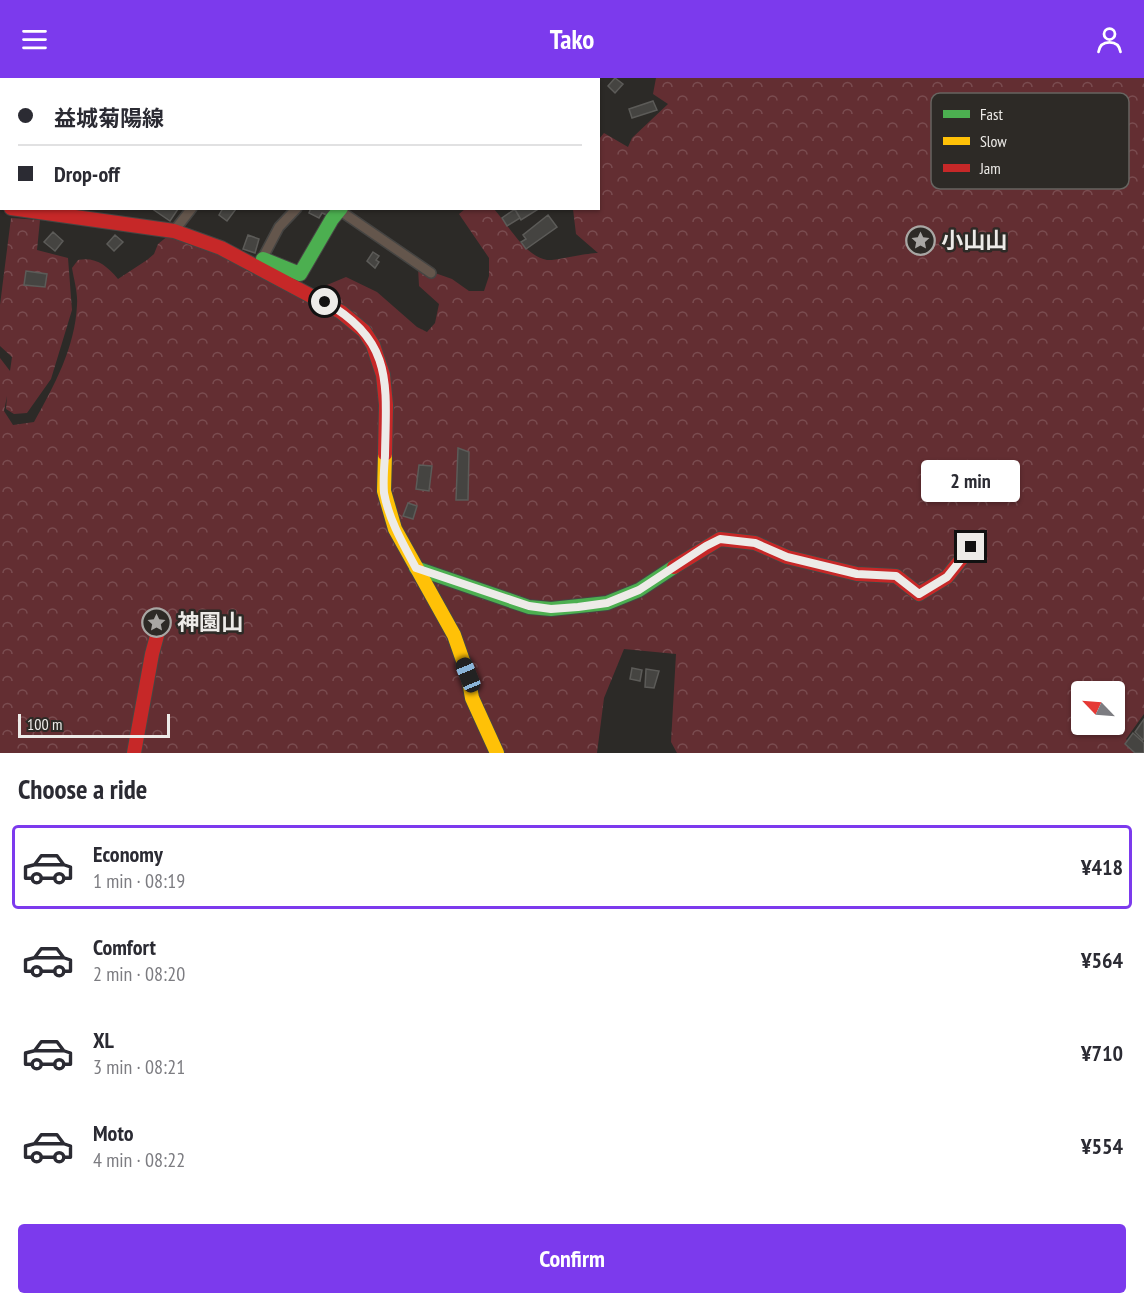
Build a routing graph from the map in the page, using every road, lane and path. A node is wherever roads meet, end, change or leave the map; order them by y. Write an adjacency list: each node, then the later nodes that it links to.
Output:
1 (38, 210): 6 (street)
2 (190, 210): 6 (street)
3 (295, 210): 7 (street)
4 (339, 210): 7 (street)
5 (341, 210): 8 (street)
6 (174, 231): 7 (street)
7 (261, 263): 10 (street)
8 (430, 273)
9 (971, 547): 10 (street)
10 (416, 568): 13 (street)
11 (161, 621): 12 (street)
12 (134, 753)
13 (497, 753)

